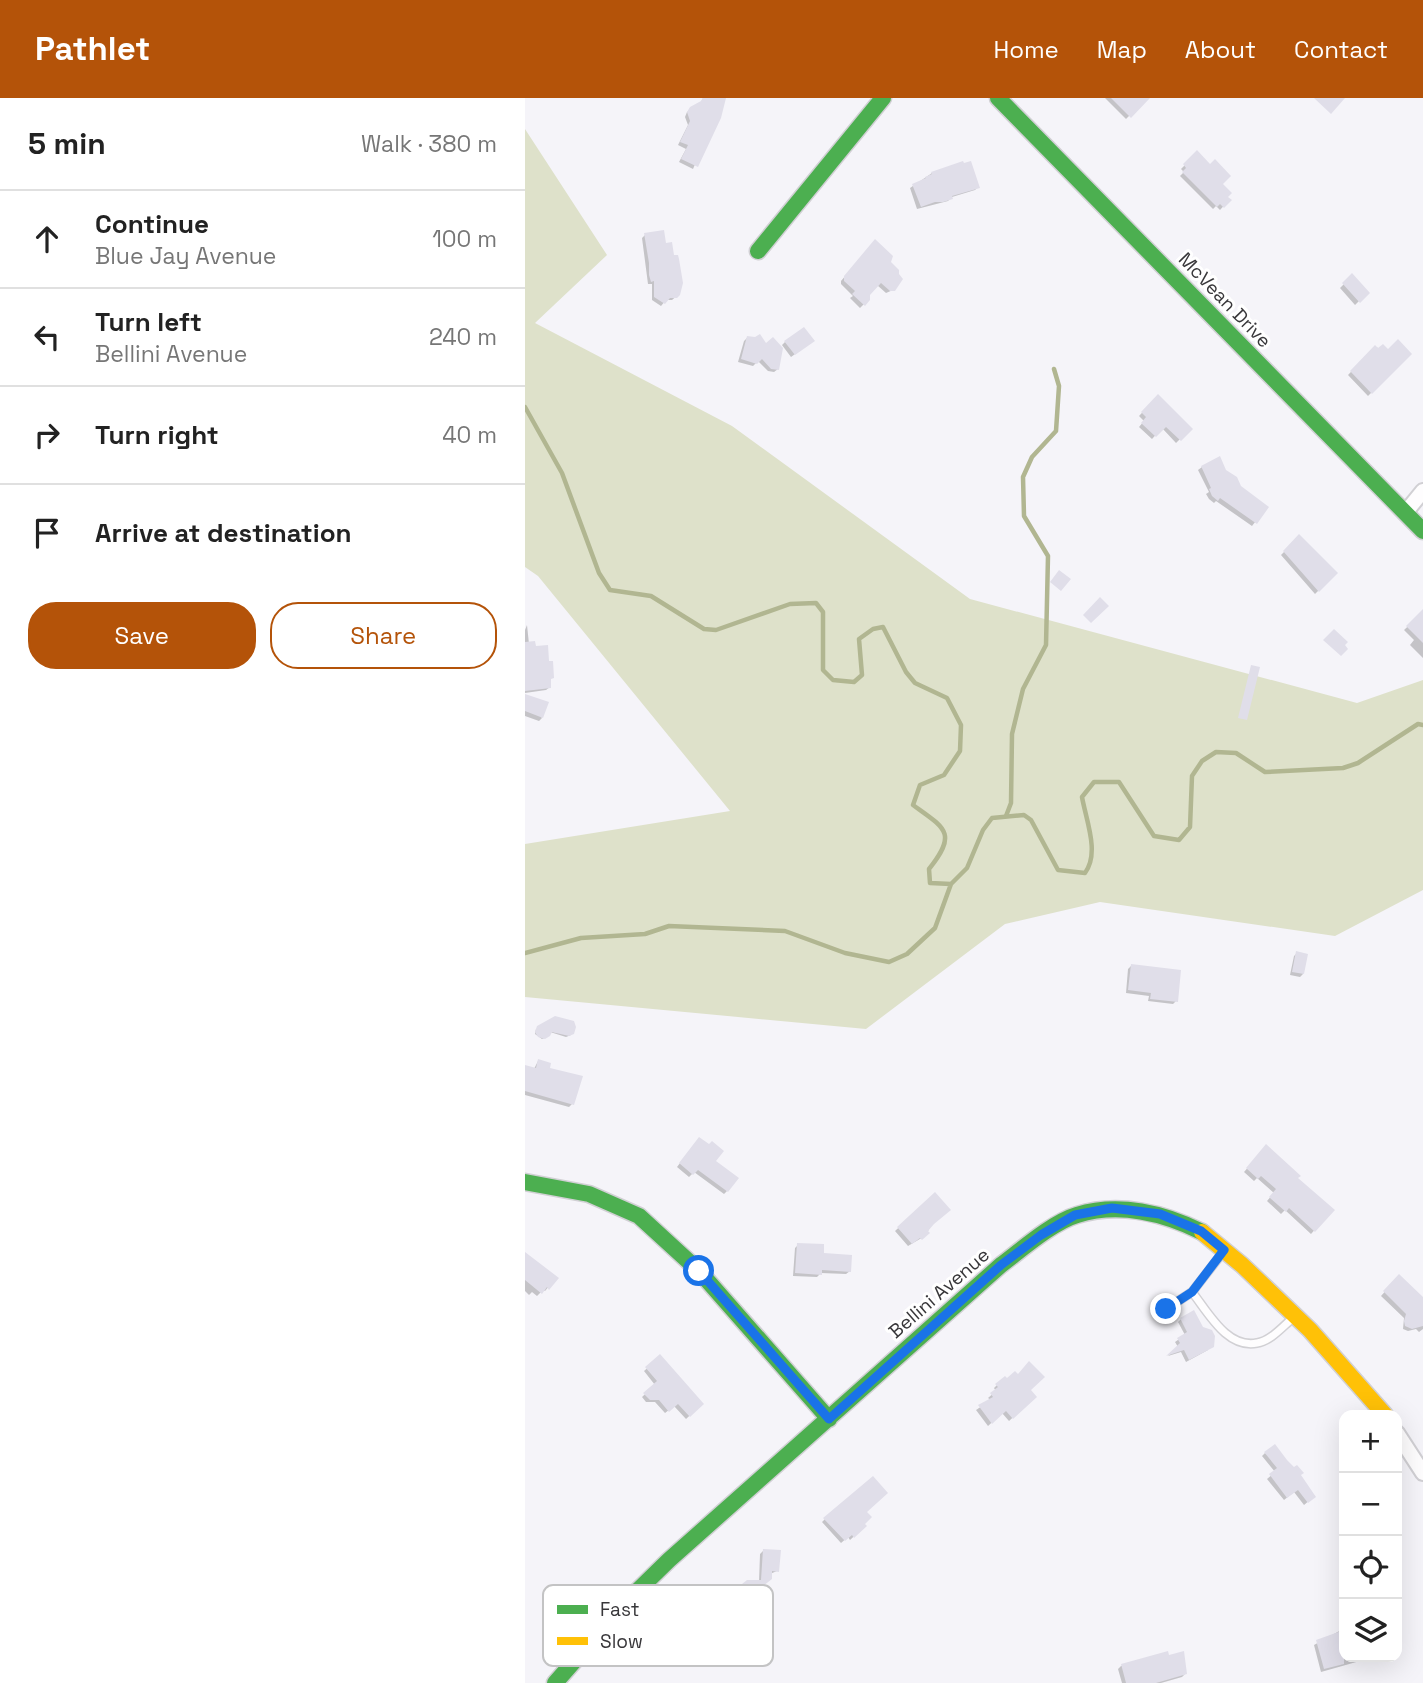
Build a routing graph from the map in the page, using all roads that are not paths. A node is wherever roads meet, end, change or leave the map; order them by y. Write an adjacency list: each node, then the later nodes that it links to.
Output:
1 (883, 98): 3 (street)
2 (998, 98): 5 (street, McVean Drive)
3 (758, 251)
4 (1423, 491): 5 (street)
5 (1405, 513): 6 (street, McVean Drive)
6 (1423, 531)
7 (525, 1182): 13 (street)
8 (1224, 1250): 9 (lane); 11 (street, Bellini Avenue); 13 (street, Bellini Avenue)
9 (1192, 1292): 10 (lane); 11 (lane)
10 (1166, 1309)
11 (1295, 1315): 12 (street, Bellini Avenue)
12 (1380, 1410)
13 (829, 1419): 16 (street, Bellini Avenue)
14 (1402, 1441): 15 (street)
15 (1423, 1473)
16 (643, 1585)
17 (570, 1666): 18 (street, Bellini Avenue)
18 (555, 1683)

